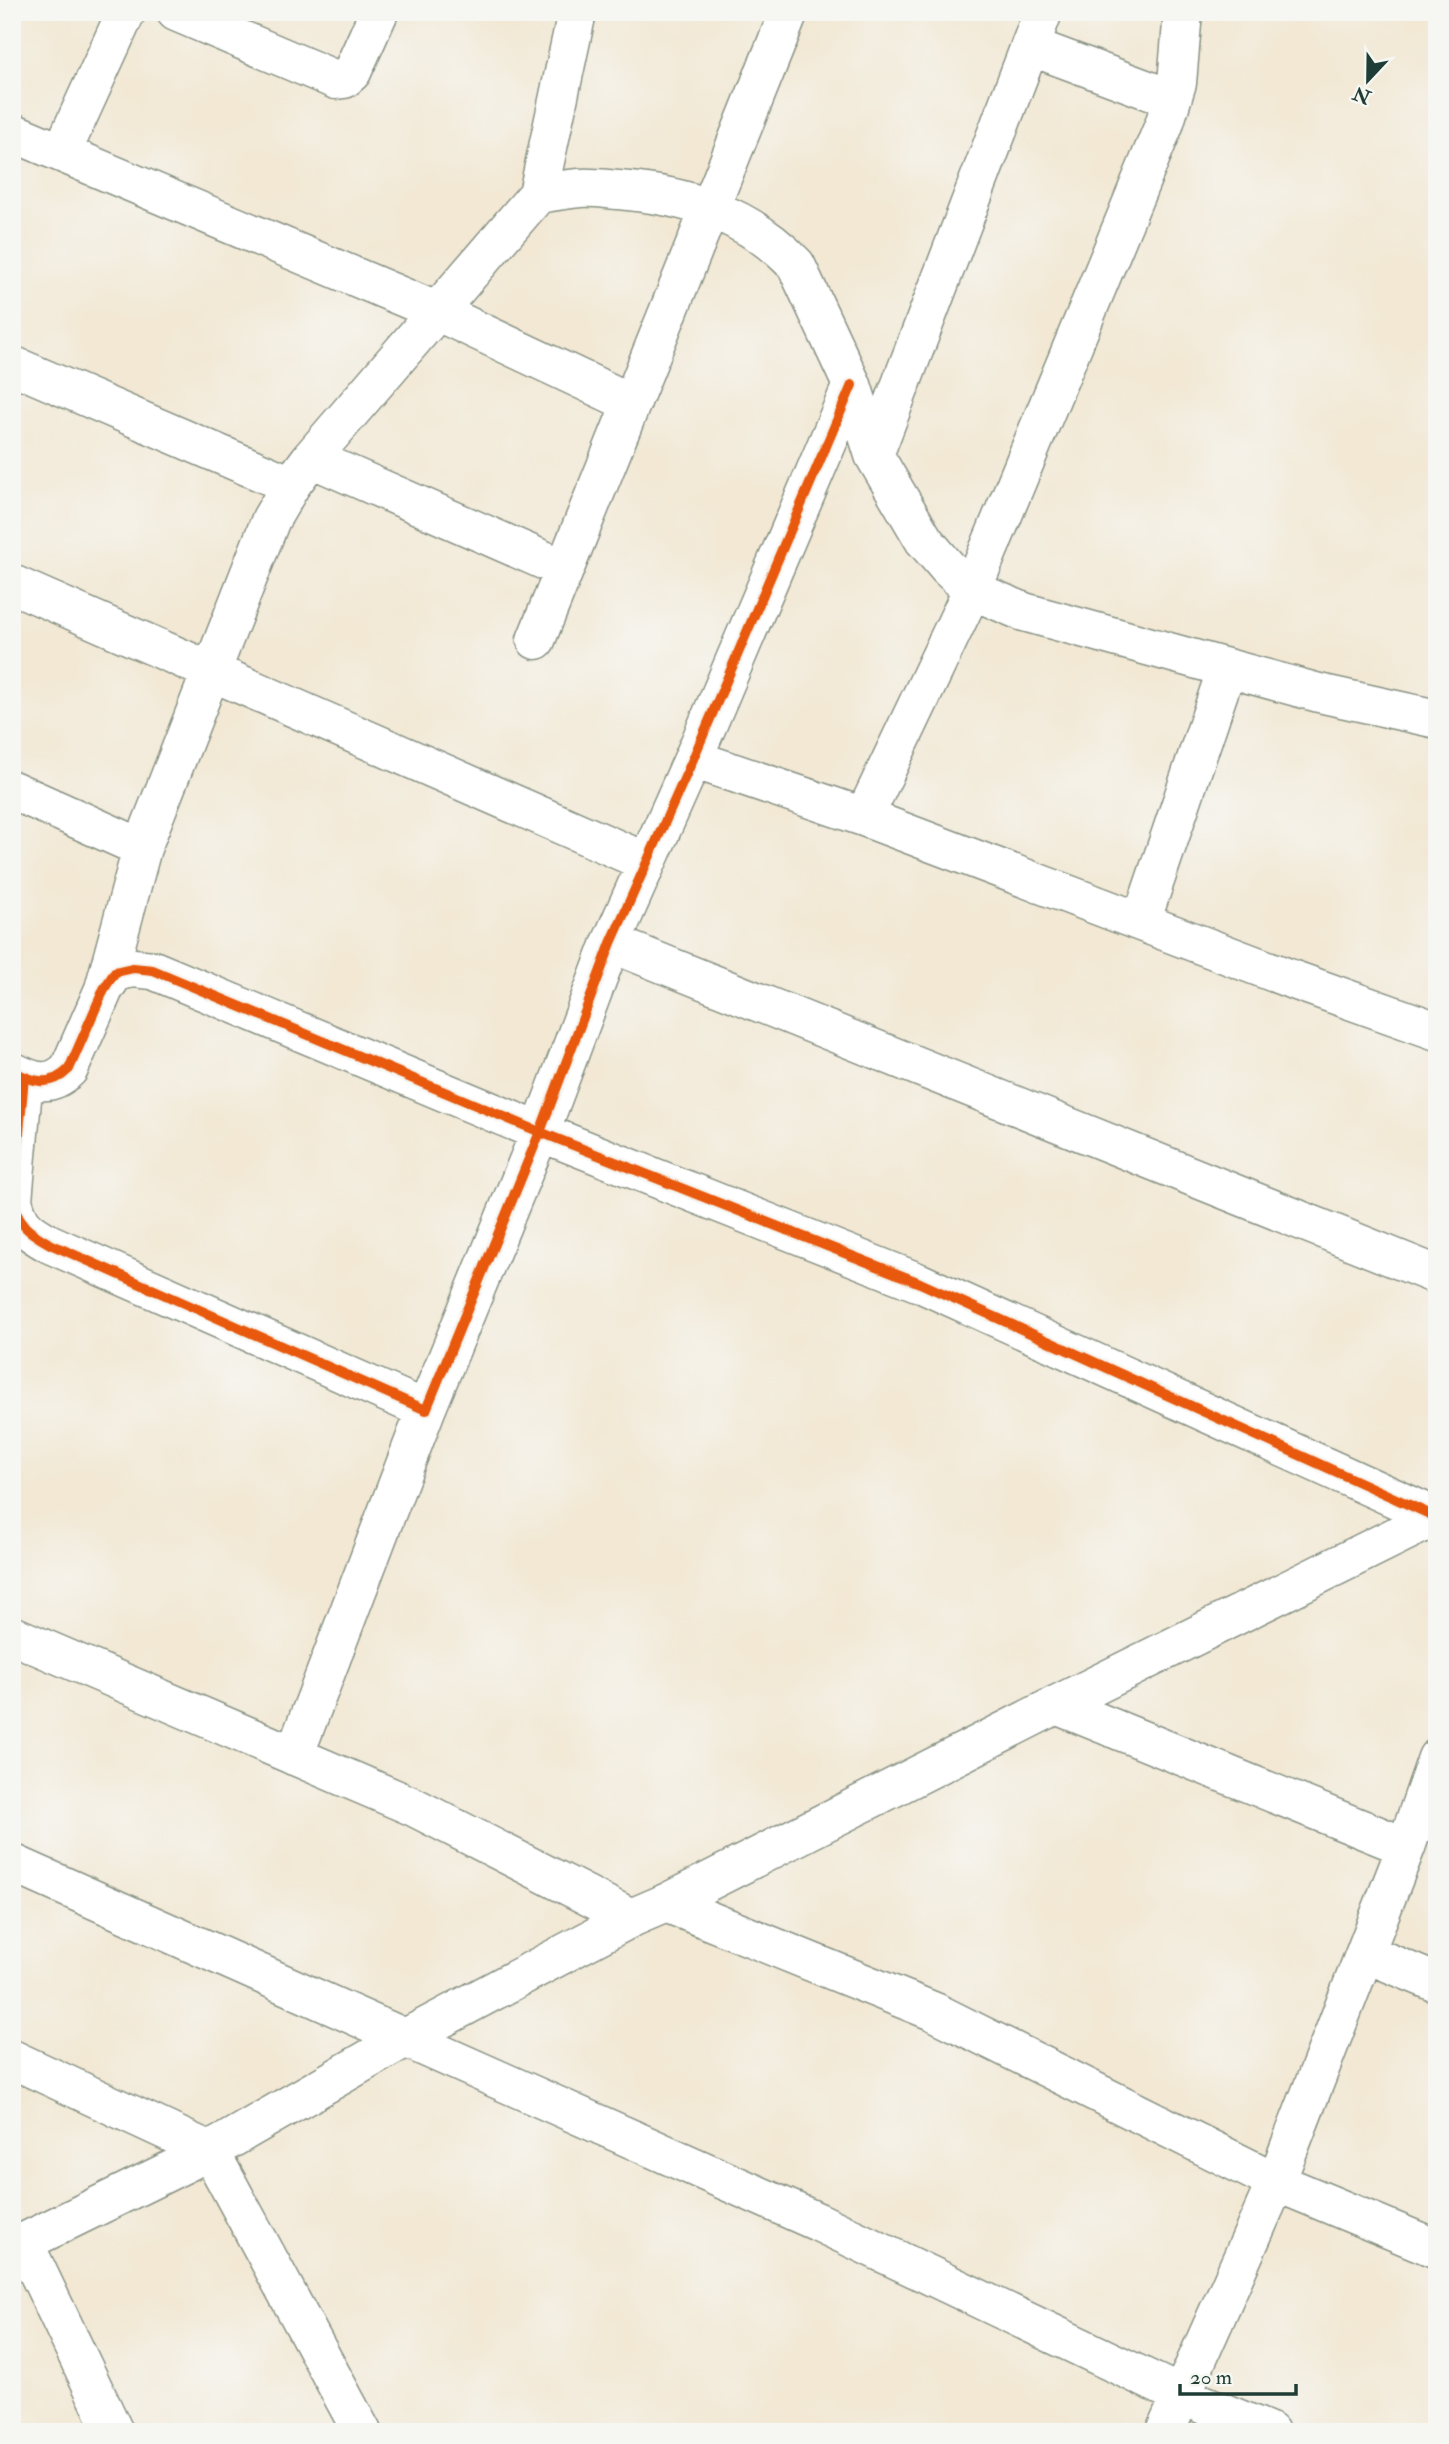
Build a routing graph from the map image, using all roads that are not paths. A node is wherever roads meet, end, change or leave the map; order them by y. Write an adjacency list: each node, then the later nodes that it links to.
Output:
1 (126, 12): 10 (street)
2 (176, 12): 3 (street)
3 (379, 12)
4 (577, 12): 11 (street)
5 (789, 12): 12 (street)
6 (1183, 12): 8 (street)
7 (1037, 29): 8 (street); 17 (street)
8 (1172, 99): 21 (street)
9 (12, 132): 10 (street)
10 (62, 152): 13 (street)
11 (538, 194): 12 (street); 13 (street)
12 (711, 207): 15 (street); 16 (street)
13 (436, 311): 16 (street); 18 (street)
14 (12, 365): 18 (street)
15 (852, 385): 17 (street); 26 (street)
16 (631, 403): 19 (street)
17 (874, 455): 21 (street)
18 (301, 472): 19 (street); 24 (street)
19 (564, 569): 22 (street)
20 (12, 584): 24 (street)
21 (972, 590): 23 (street); 28 (street)
22 (536, 639)
23 (1227, 668): 25 (street); 31 (street)
24 (209, 671): 29 (street); 30 (street)
25 (1437, 719)
26 (693, 759): 28 (street); 30 (street)
27 (12, 790): 29 (street)
28 (864, 817): 31 (street)
29 (142, 848): 33 (street)
30 (646, 862): 32 (street)
31 (1142, 922): 34 (street)
32 (611, 943): 36 (street); 37 (street)
33 (104, 989): 35 (street); 36 (street)
34 (1437, 1031)
35 (18, 1074): 38 (street)
36 (540, 1132): 38 (street); 39 (street)
37 (1437, 1275)
38 (426, 1410): 42 (street)
39 (1436, 1516): 41 (street)
40 (12, 1635): 42 (street)
41 (1056, 1705): 44 (street); 46 (street)
42 (294, 1755): 47 (street)
43 (1437, 1758): 44 (street)
44 (1406, 1847): 48 (street)
45 (12, 1863): 50 (street)
46 (666, 1903): 47 (street); 53 (street)
47 (631, 1918): 50 (street)
48 (1365, 1953): 49 (street); 53 (street)
49 (1437, 1983)
50 (407, 2038): 52 (street); 56 (street)
51 (12, 2059): 52 (street)
52 (209, 2151): 54 (street); 58 (street)
53 (1276, 2182): 55 (street); 56 (street)
54 (18, 2245): 57 (street)
55 (1437, 2249)
56 (1181, 2395): 59 (street); 60 (street)
57 (114, 2432)
58 (362, 2432)
59 (1165, 2432)
60 (1270, 2432)

